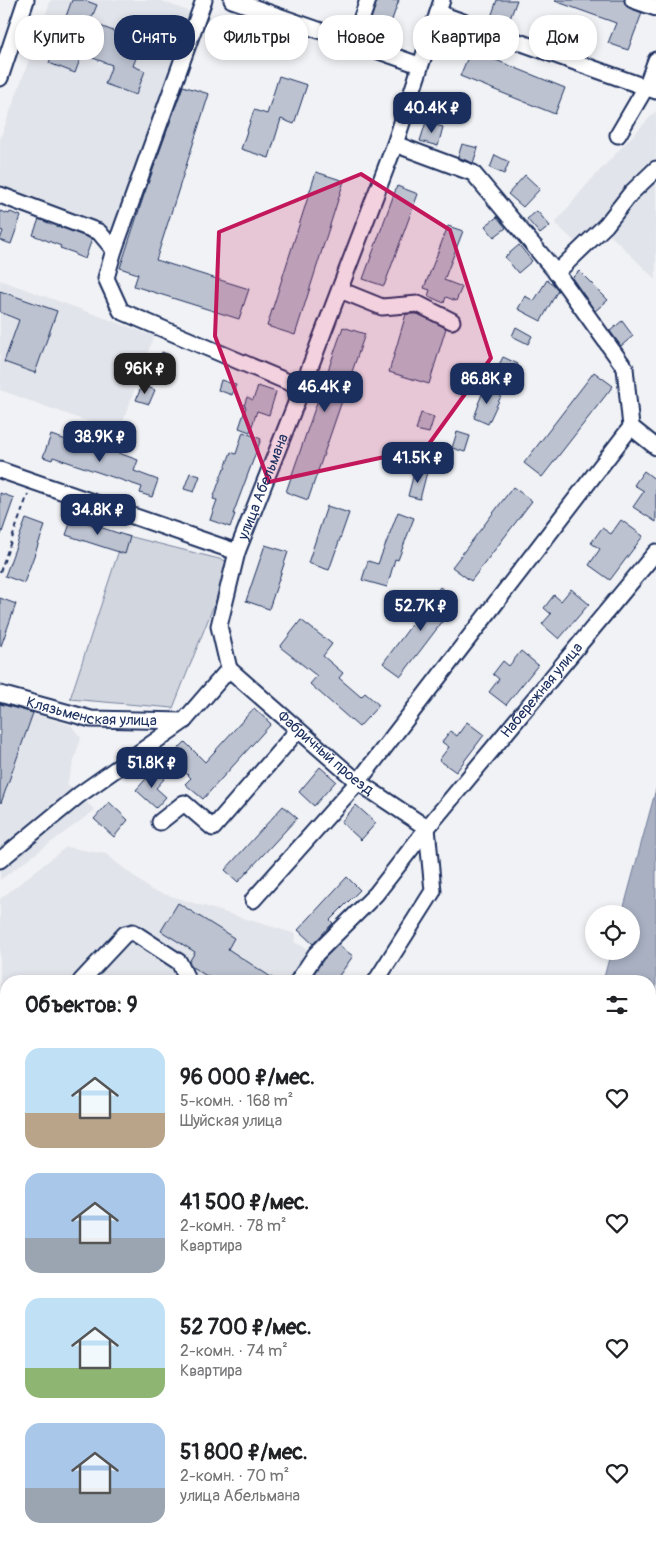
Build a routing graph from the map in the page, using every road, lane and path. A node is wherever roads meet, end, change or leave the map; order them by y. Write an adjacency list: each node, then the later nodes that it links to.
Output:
1 (26, 0): 13 (street)
2 (204, 0): 20 (street)
3 (232, 0): 9 (street)
4 (368, 0): 8 (street)
5 (633, 0): 7 (street)
6 (440, 6): 12 (street, улица Абельмана); 14 (street)
7 (656, 8)
8 (363, 15)
9 (318, 31)
10 (403, 59): 12 (street)
11 (656, 60): 14 (street)
12 (420, 65): 16 (street, улица Абельмана)
13 (0, 78)
14 (651, 89): 15 (street)
15 (618, 135)
16 (395, 144): 21 (street); 22 (street, улица Абельмана)
17 (656, 169): 18 (street)
18 (650, 184): 21 (street)
19 (0, 195): 20 (street)
20 (114, 250): 24 (street)
21 (556, 272): 25 (street)
22 (340, 290): 23 (street); 24 (street, улица Абельмана)
23 (452, 321)
24 (302, 388): 29 (street, улица Абельмана)
25 (630, 427): 26 (street); 36 (street)
26 (656, 447)
27 (0, 470): 28 (street)
28 (32, 482): 29 (street); 31 (path)
29 (238, 552): 32 (street, улица Абельмана)
30 (656, 552): 38 (street, Набережная улица)
31 (0, 572)
32 (229, 669): 34 (street); 35 (street, Фабричный проезд)
33 (0, 694): 34 (street, Клязьменская улица)
34 (184, 721): 39 (street)
35 (298, 730): 36 (street, Фабричный проезд); 37 (street)
36 (358, 782): 38 (street, Фабричный проезд); 40 (street)
37 (160, 822)
38 (427, 828): 43 (street, Набережная улица); 44 (street)
39 (0, 860)
40 (252, 900)
41 (87, 975): 42 (street)
42 (185, 975)
43 (302, 975)
44 (380, 975)

